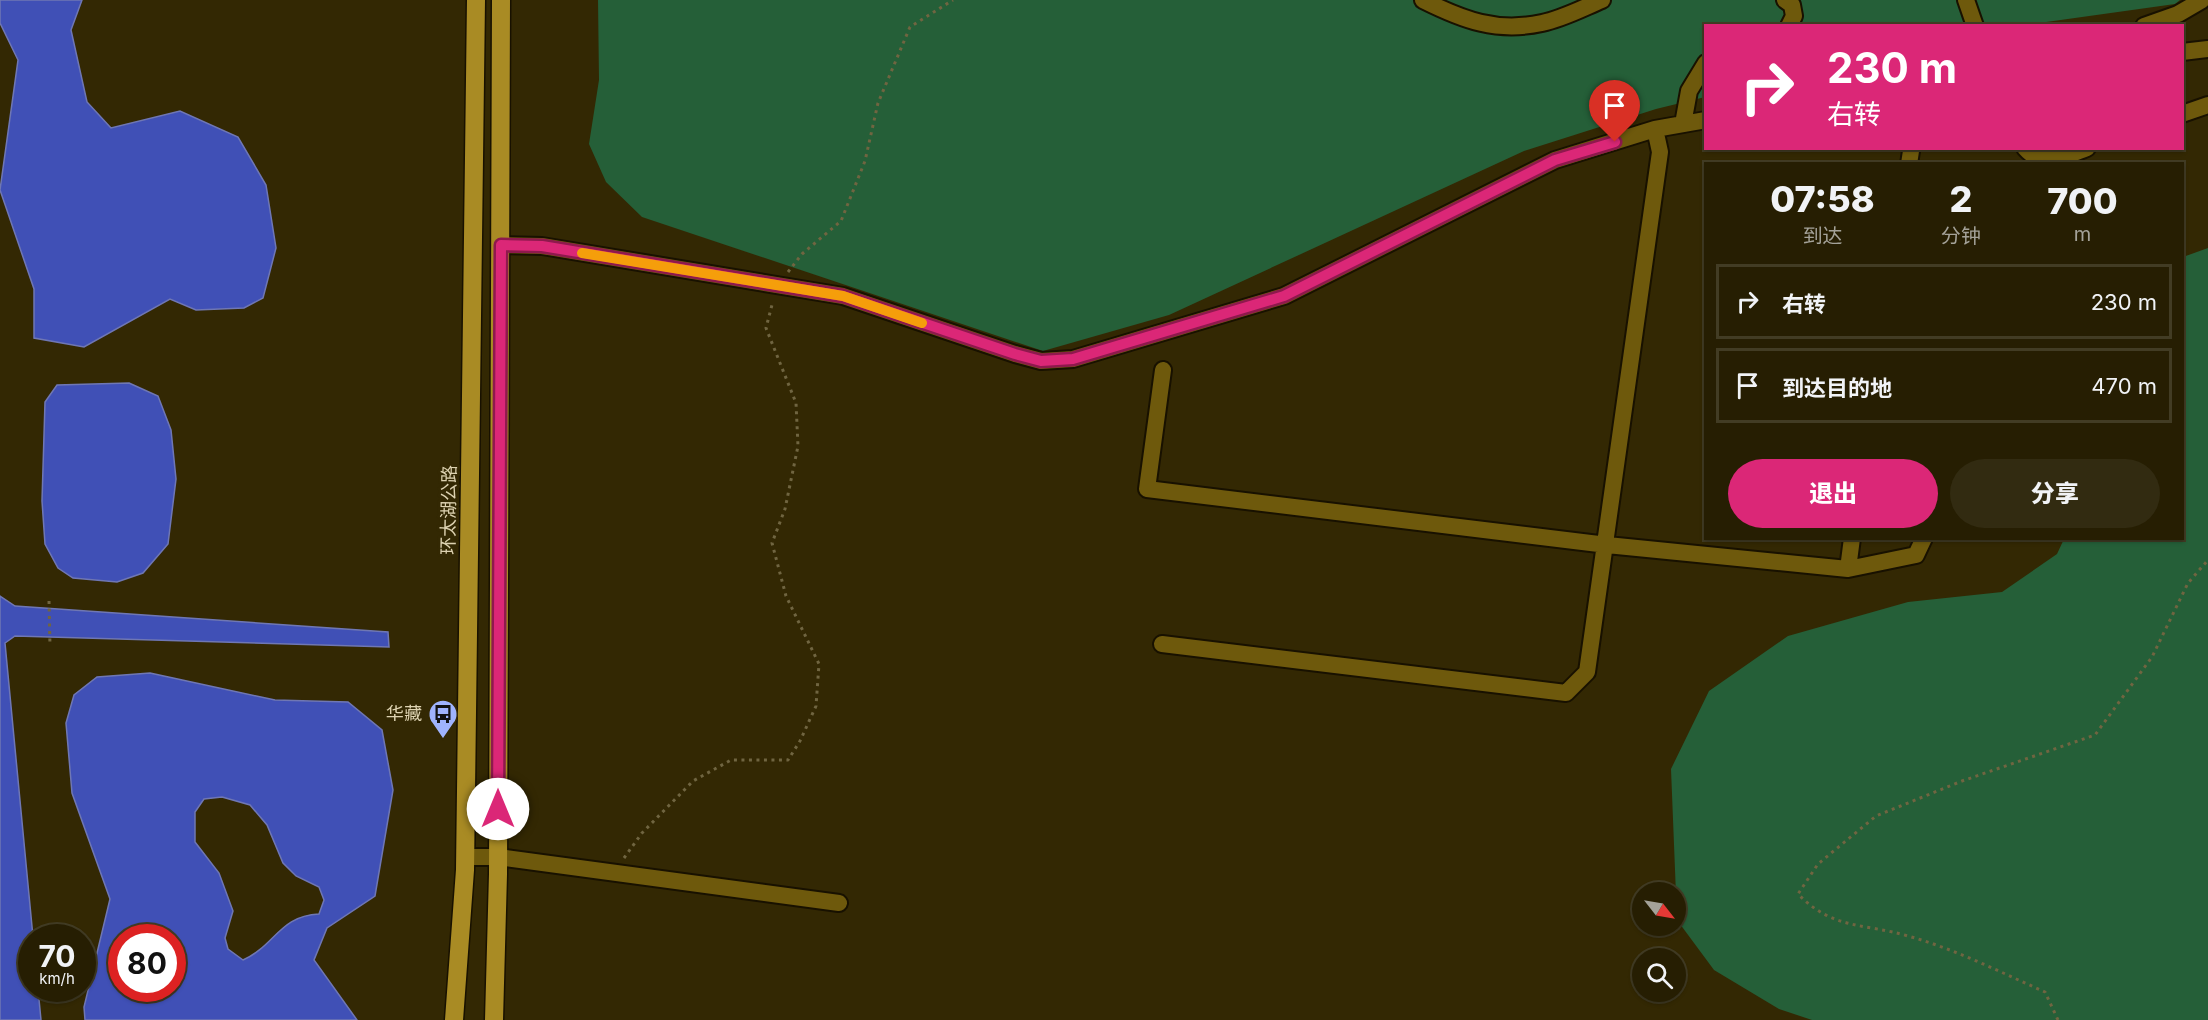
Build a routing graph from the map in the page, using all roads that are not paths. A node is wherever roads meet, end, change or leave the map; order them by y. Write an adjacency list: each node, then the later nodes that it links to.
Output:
1 (476, 0): 28 (highway, 环太湖公路)
2 (501, 0): 21 (highway)
3 (1423, 0): 4 (street)
4 (1602, 0)
5 (1785, 0): 8 (street)
6 (1966, 0): 9 (street)
7 (2202, 0): 10 (street)
8 (1790, 24)
9 (1974, 24)
10 (2150, 24)
11 (2208, 49): 12 (street)
12 (2184, 52)
13 (1704, 66): 17 (street)
14 (2208, 105): 15 (street)
15 (2184, 113)
16 (1704, 120): 17 (street)
17 (1683, 124): 18 (street)
18 (1655, 129): 21 (street); 25 (street)
19 (2027, 150): 20 (street)
20 (2082, 150)
21 (501, 245): 29 (highway)
22 (1163, 370): 25 (street)
23 (1852, 540): 26 (street)
24 (1923, 540): 26 (street)
25 (1607, 545): 26 (street); 27 (street)
26 (1848, 569)
27 (1162, 644)
28 (466, 857): 29 (street); 31 (highway, 环太湖公路)
29 (498, 857): 30 (street); 32 (highway)
30 (839, 903)
31 (454, 1020)
32 (494, 1020)

